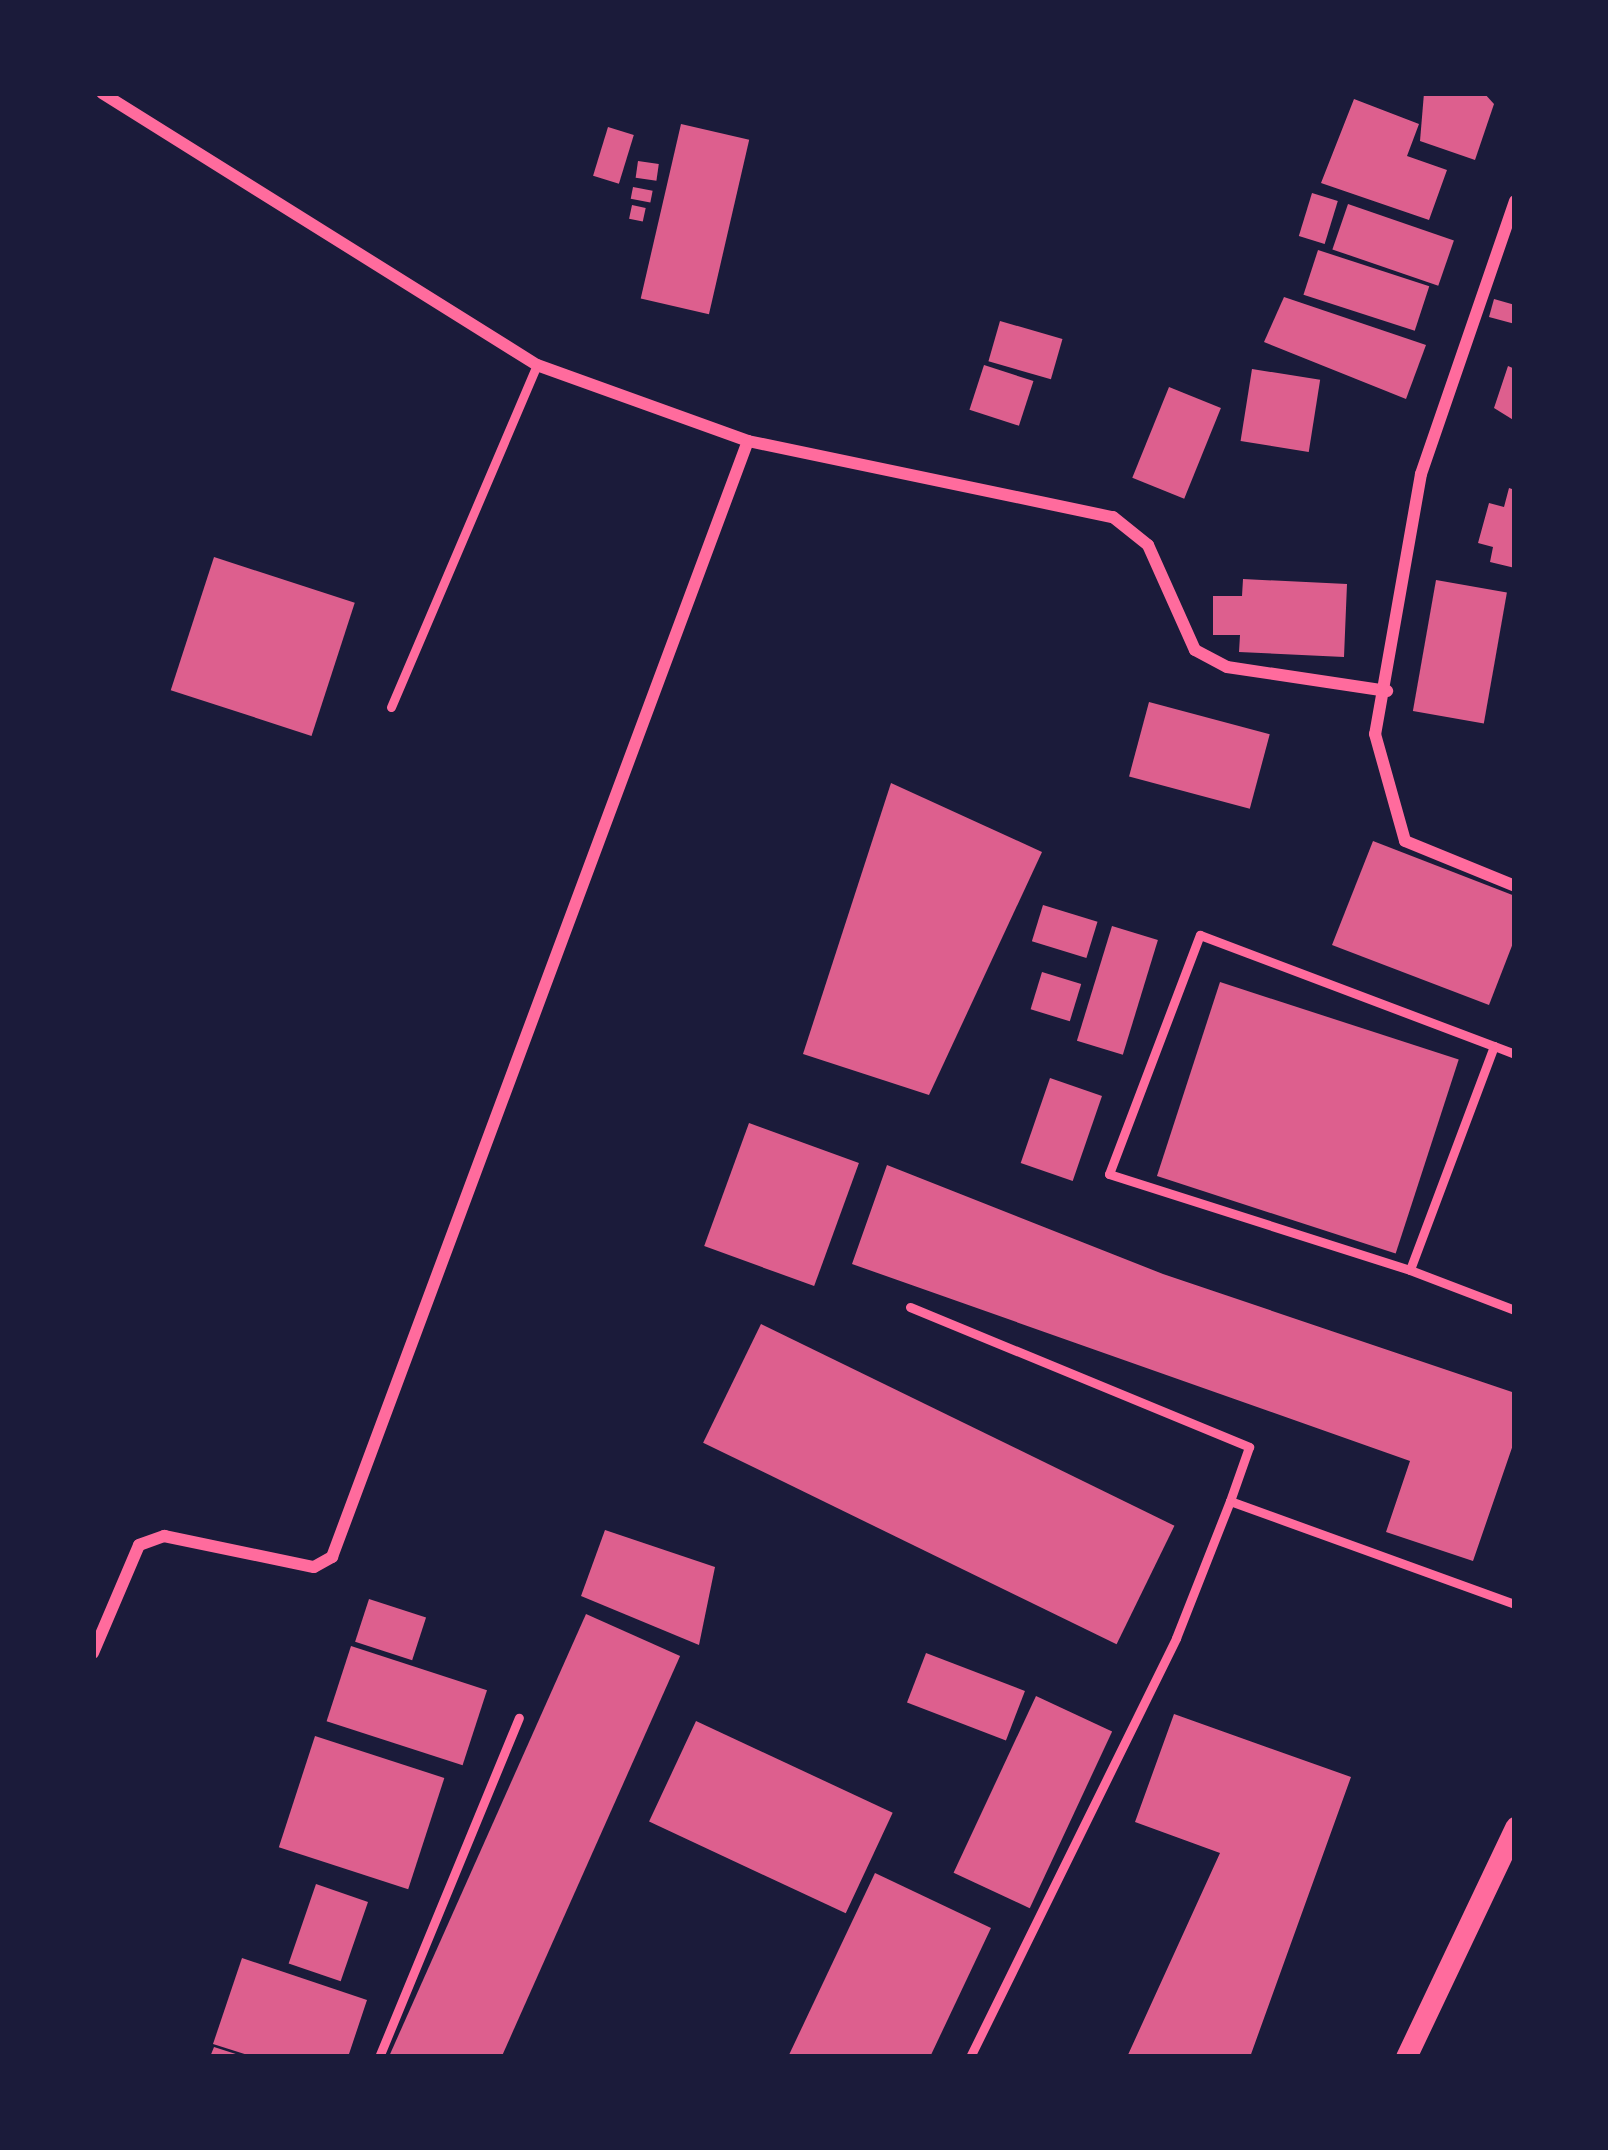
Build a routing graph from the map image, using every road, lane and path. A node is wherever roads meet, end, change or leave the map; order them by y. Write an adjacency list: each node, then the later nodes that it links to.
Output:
1 (102, 93): 3 (street)
2 (1515, 201): 5 (street)
3 (538, 365): 4 (street); 6 (lane)
4 (748, 441): 5 (street); 15 (street)
5 (1387, 691): 7 (street)
6 (391, 707)
7 (1515, 886)
8 (1494, 1046): 9 (lane); 10 (lane); 10 (lane)
9 (1515, 1054)
10 (1410, 1270): 12 (lane)
11 (910, 1307): 13 (lane)
12 (1515, 1310)
13 (1230, 1501): 14 (lane); 19 (lane)
14 (1515, 1604)
15 (93, 1653)
16 (520, 1718): 18 (lane)
17 (1515, 1827): 20 (street)
18 (379, 2057)
19 (970, 2057)
20 (1406, 2057)

